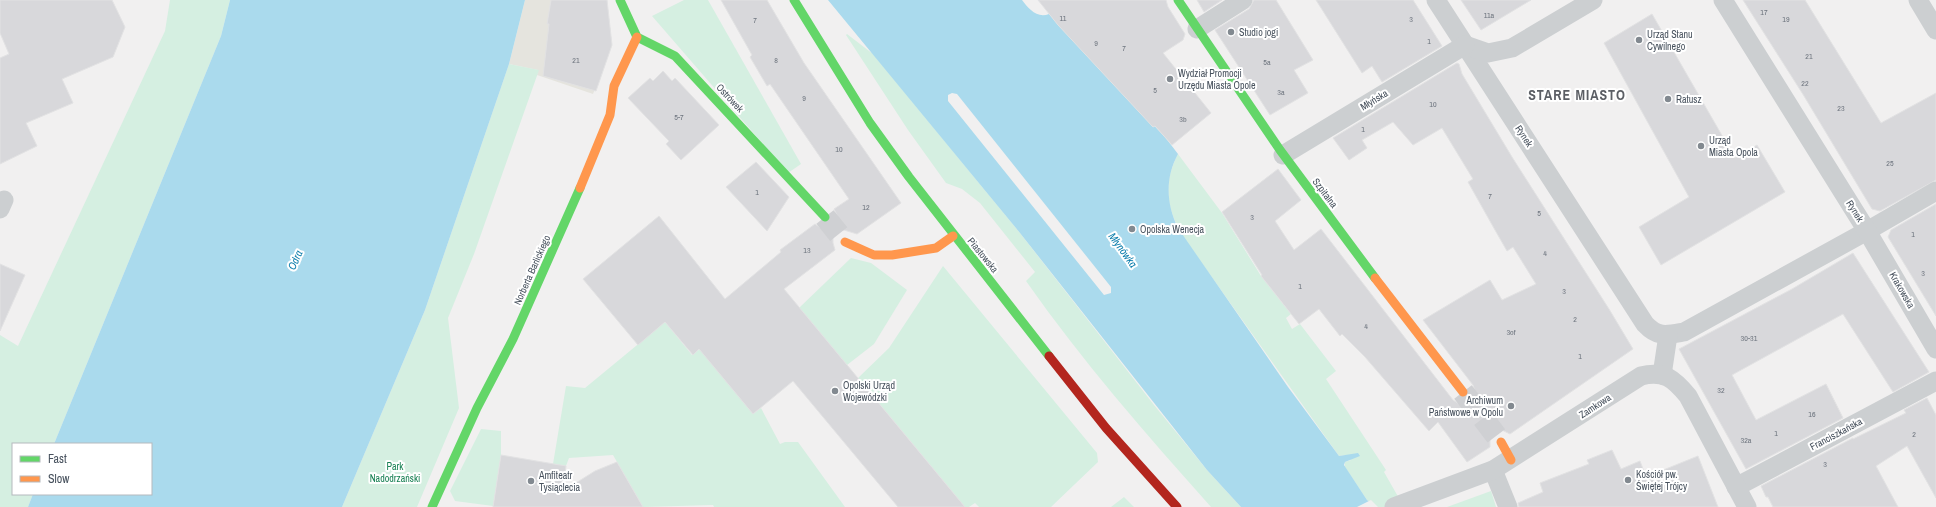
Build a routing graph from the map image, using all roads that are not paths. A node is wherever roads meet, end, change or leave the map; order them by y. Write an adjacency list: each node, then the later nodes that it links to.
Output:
1 (620, 0): 11 (street)
2 (794, 0): 17 (street, Piastowska)
3 (1178, 0): 9 (street, Szpitalna)
4 (1243, 0): 9 (street)
5 (1436, 0): 12 (street, Rynek)
6 (1593, 0): 12 (street)
7 (1723, 0): 16 (street, Rynek)
8 (1918, 0): 10 (street)
9 (1197, 29): 13 (street, Szpitalna)
10 (1936, 30)
11 (636, 37): 15 (street, Ostrówek); 29 (street, Norberta Barlickiego)
12 (1465, 45): 13 (street, Młyńska); 19 (street, Rynek)
13 (1283, 156): 23 (street, Szpitalna)
14 (1936, 191): 16 (street)
15 (825, 217)
16 (1867, 231): 19 (street, Rynek); 20 (street, Krakowska)
17 (953, 236): 18 (street); 30 (street, Piastowska)
18 (845, 242)
19 (1668, 335): 21 (street)
20 (1936, 349)
21 (1662, 375): 25 (street, Zamkowa); 27 (street)
22 (1929, 385): 27 (street, Franciszkańska)
23 (1463, 392)
24 (1501, 442): 25 (street)
25 (1511, 460): 26 (street, Zamkowa)
26 (1493, 470): 28 (street, Zamkowa); 31 (street)
27 (1736, 487): 32 (street)
28 (1399, 504)
29 (432, 507)
30 (1176, 507)
31 (1508, 507)
32 (1747, 507)

